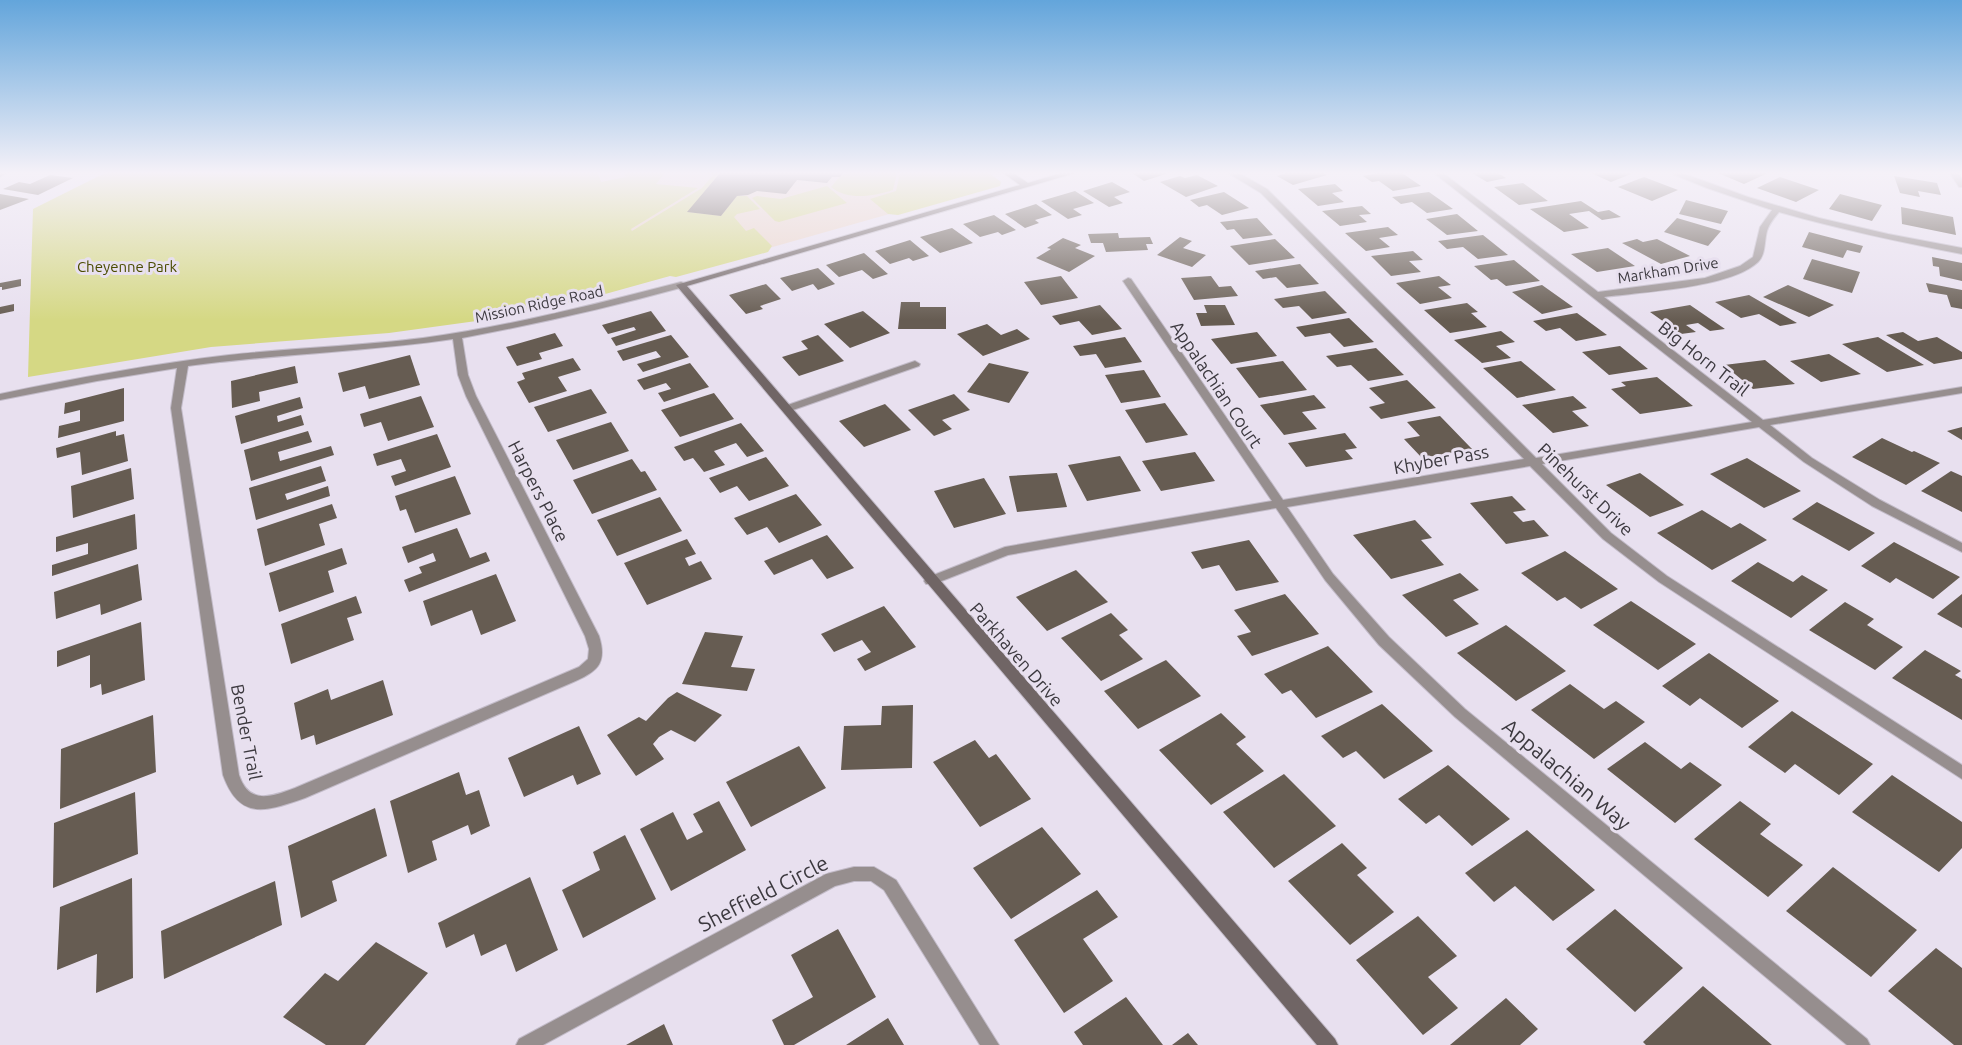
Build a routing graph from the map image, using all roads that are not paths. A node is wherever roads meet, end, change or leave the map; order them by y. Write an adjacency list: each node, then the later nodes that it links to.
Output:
1 (902, 222): 8 (street, Mission Ridge Road)
2 (1294, 222): 17 (street, Pinehurst Drive)
3 (1502, 222): 9 (street, Big Horn Trail)
4 (1767, 222): 9 (street, Markham Drive)
5 (1821, 222): 6 (street)
6 (1962, 251)
7 (1128, 281): 18 (street, Appalachian Court)
8 (681, 285): 10 (street, Mission Ridge Road); 15 (street, Parkhaven Drive)
9 (1598, 295): 16 (street, Big Horn Trail)
10 (457, 335): 11 (street, Mission Ridge Road); 21 (street, Harpers Place)
11 (183, 364): 14 (street, Mission Ridge Road); 21 (street, Bender Trail)
12 (915, 364): 15 (street)
13 (1962, 390): 16 (street, Khyber Pass)
14 (0, 397)
15 (786, 410): 20 (street, Parkhaven Drive)
16 (1761, 424): 17 (street, Khyber Pass); 19 (street, Big Horn Trail)
17 (1531, 462): 18 (street, Khyber Pass); 22 (street, Pinehurst Drive)
18 (1279, 505): 20 (street, Khyber Pass); 26 (street, Appalachian Way)
19 (1962, 548)
20 (930, 581): 25 (street, Parkhaven Drive)
21 (595, 661)
22 (1962, 773)
23 (525, 1045): 24 (street, Sheffield Circle)
24 (990, 1045)
25 (1329, 1045)
26 (1861, 1045)

